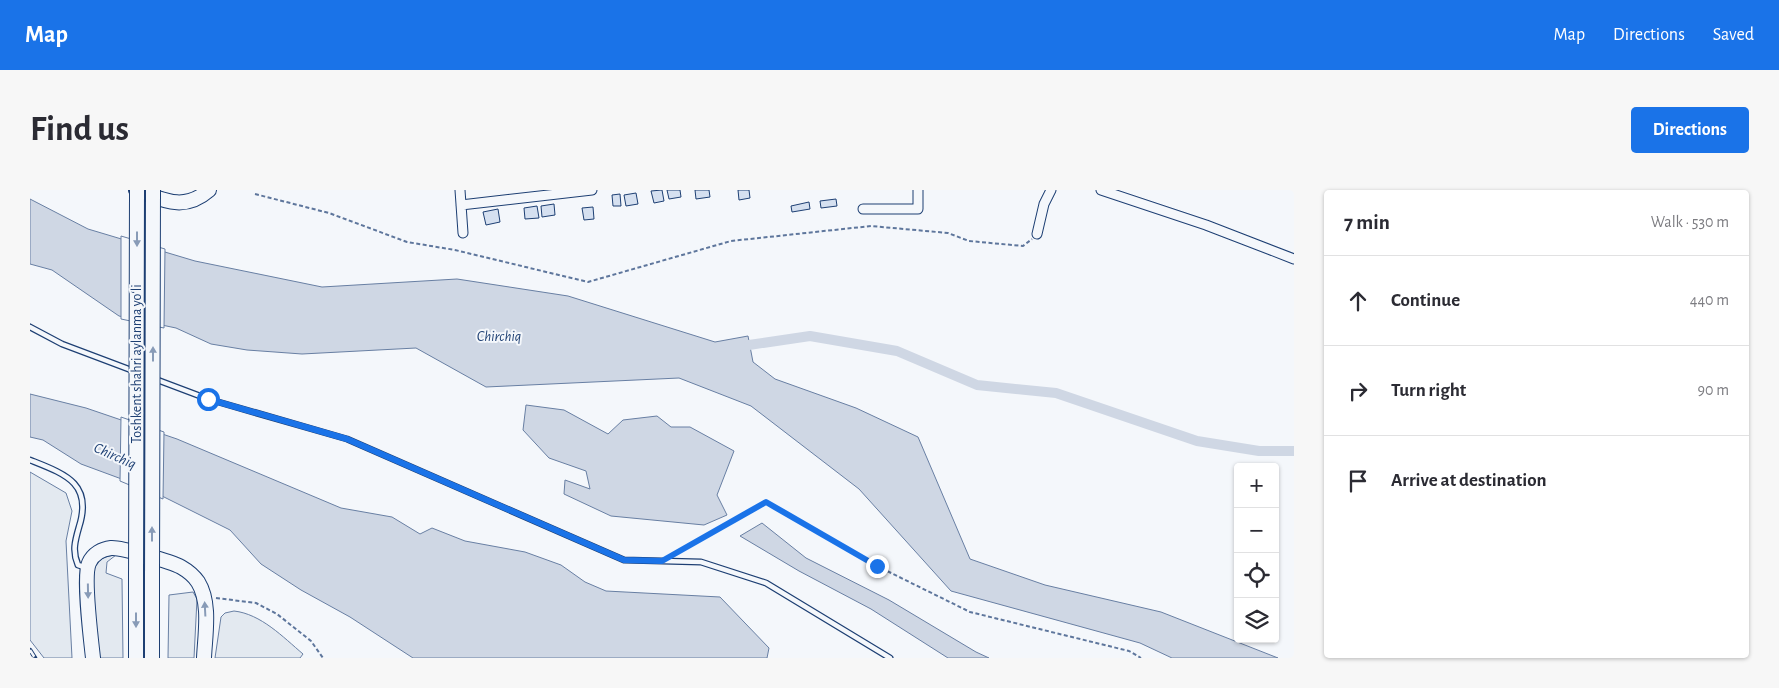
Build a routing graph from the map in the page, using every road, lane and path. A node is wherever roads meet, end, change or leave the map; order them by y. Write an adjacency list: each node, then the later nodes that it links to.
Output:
1 (136, 190): 3 (highway); 21 (highway, Toshkent shahri aylanma yoʻli, one-way to 21, bridge)
2 (153, 190): 22 (highway, Toshkent shahri aylanma yoʻli, one-way to 2, bridge)
3 (209, 190)
4 (460, 190): 10 (street)
5 (592, 190): 10 (street)
6 (918, 190): 11 (street)
7 (1051, 190): 13 (street)
8 (1101, 190): 14 (street)
9 (254, 194): 13 (path)
10 (461, 205): 12 (street)
11 (863, 209)
12 (463, 233)
13 (1037, 234)
14 (1294, 259)
15 (30, 327): 17 (lane)
16 (30, 460): 18 (lane)
17 (662, 561): 25 (lane); 26 (path)
18 (87, 568): 19 (highway); 20 (highway, one-way to 20)
19 (204, 598): 23 (highway, one-way to 19); 24 (path)
20 (93, 658)
21 (136, 658)
22 (152, 658)
23 (204, 658)
24 (323, 658)
25 (890, 658)
26 (1140, 658)

